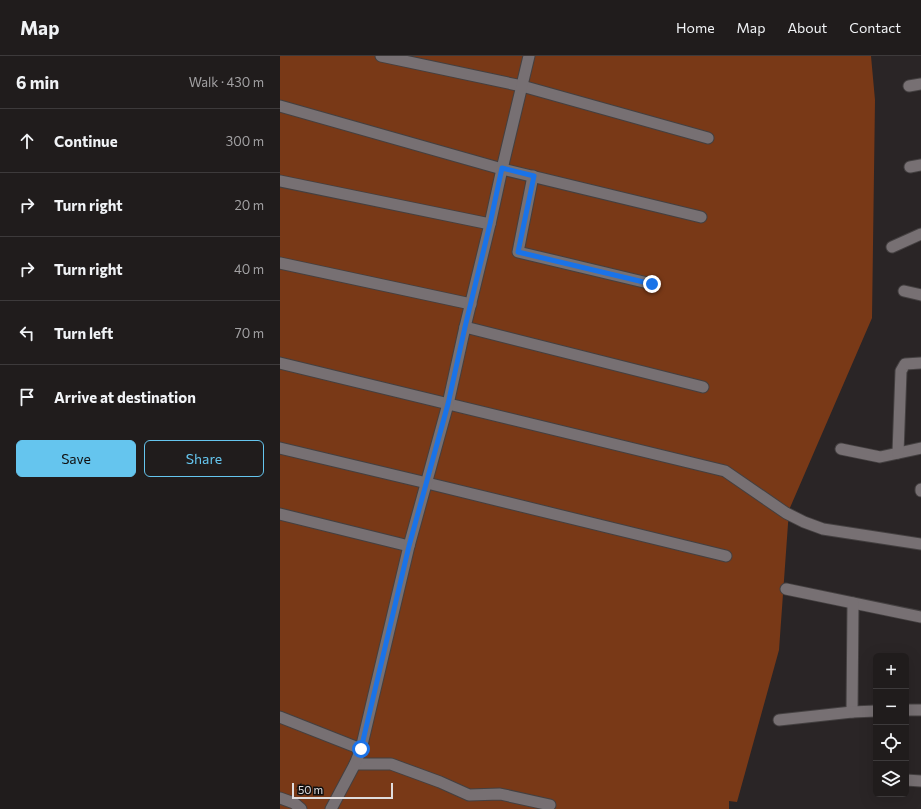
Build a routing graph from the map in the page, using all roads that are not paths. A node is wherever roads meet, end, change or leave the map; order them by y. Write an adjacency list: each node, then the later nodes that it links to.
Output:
1 (381, 56): 4 (street)
2 (529, 56): 4 (street)
3 (921, 84): 5 (street)
4 (522, 86): 7 (street); 8 (street)
5 (909, 86)
6 (280, 106): 8 (street)
7 (708, 138)
8 (502, 168): 9 (street); 12 (street)
9 (534, 176): 11 (street); 16 (street)
10 (280, 181): 12 (street)
11 (701, 217)
12 (490, 224): 19 (street)
13 (921, 234): 14 (street)
14 (892, 247)
15 (280, 262): 19 (street)
16 (652, 284)
17 (904, 291): 18 (street)
18 (921, 295)
19 (471, 304): 20 (street)
20 (465, 327): 23 (street); 24 (street)
21 (280, 363): 24 (street)
22 (921, 363): 28 (street)
23 (703, 387)
24 (448, 404): 29 (street); 31 (street)
25 (280, 448): 29 (street)
26 (921, 448): 28 (street)
27 (841, 449): 28 (street)
28 (898, 453)
29 (427, 483): 32 (street); 33 (street)
30 (280, 514): 32 (street)
31 (921, 544)
32 (409, 546): 43 (street)
33 (726, 556)
34 (786, 589): 35 (street)
35 (853, 603): 36 (street); 40 (street)
36 (921, 617)
37 (909, 710): 38 (street)
38 (921, 710)
39 (873, 711): 40 (street)
40 (852, 712): 42 (street)
41 (280, 717): 43 (street)
42 (779, 720)
43 (361, 749): 44 (street)
44 (355, 764): 48 (street); 50 (street)
45 (909, 780): 46 (street)
46 (921, 782)
47 (280, 798): 49 (street)
48 (550, 805)
49 (301, 809)
50 (331, 809)

